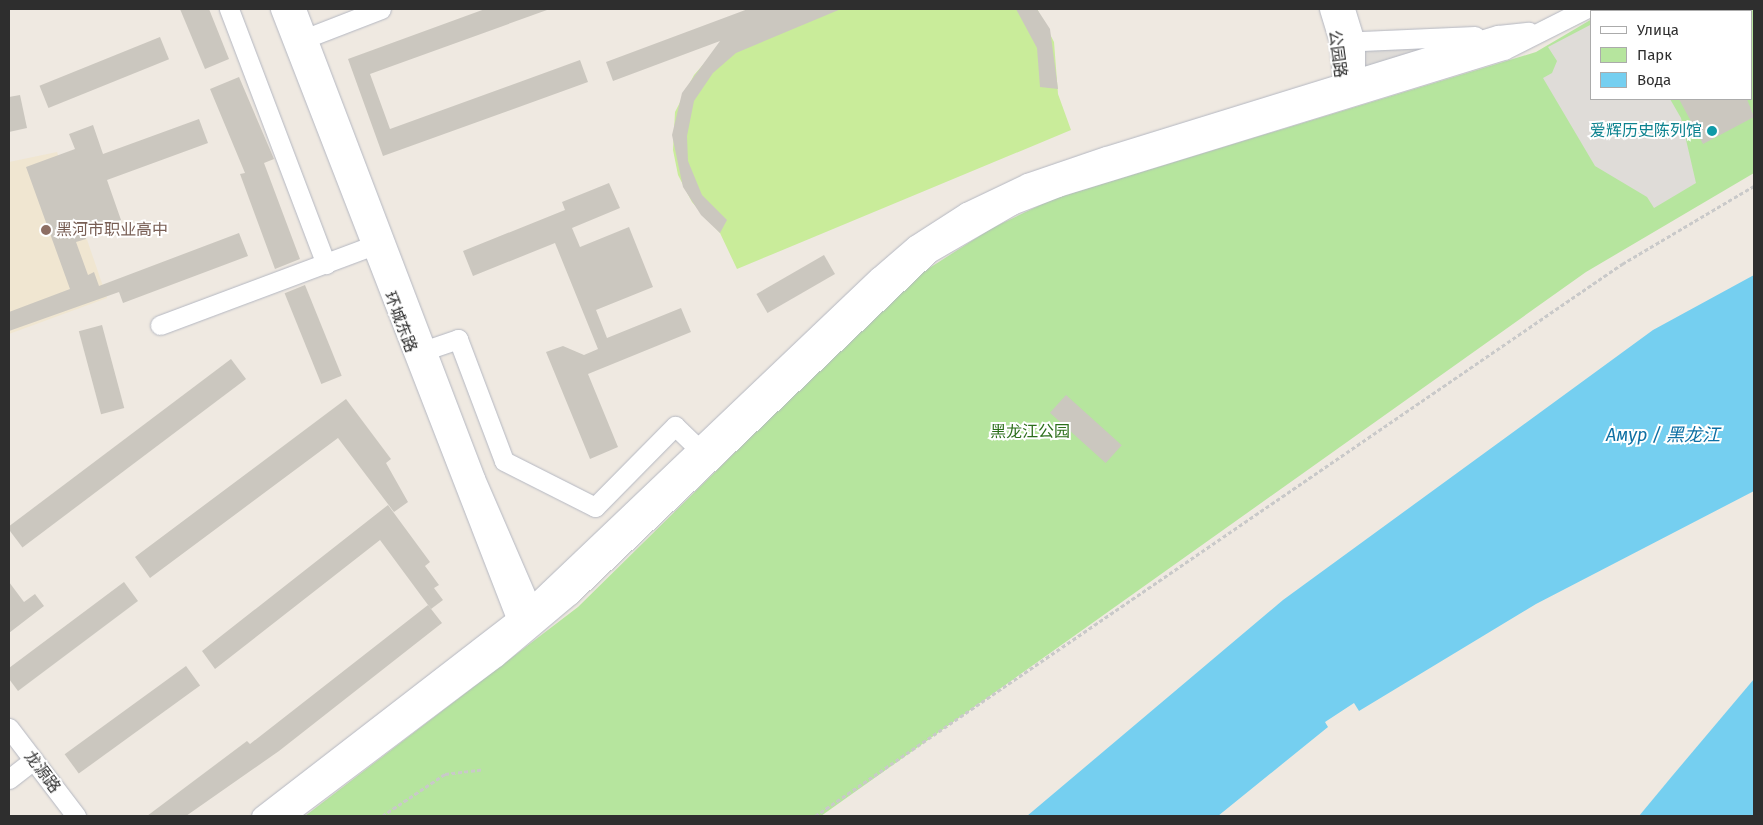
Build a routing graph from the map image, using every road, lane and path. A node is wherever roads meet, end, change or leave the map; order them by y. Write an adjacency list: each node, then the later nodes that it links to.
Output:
1 (229, 9): 15 (street)
2 (280, 9): 10 (street, 环城东路)
3 (296, 9): 10 (street, 环城东路)
4 (381, 9): 10 (street)
5 (1329, 9): 11 (street, 公园路)
6 (1345, 9): 11 (street, 公园路)
7 (1585, 9): 8 (street)
8 (1540, 31): 9 (street); 12 (street)
9 (1498, 35): 11 (street); 12 (street)
10 (300, 40): 14 (street, 环城东路); 17 (street, 环城东路)
11 (1347, 42): 12 (street, 公园路)
12 (1350, 89): 18 (street); 19 (street)
13 (1754, 186): 29 (path)
14 (371, 246): 15 (street); 20 (street, 环城东路)
15 (326, 264): 16 (street)
16 (160, 325)
17 (426, 350): 18 (street); 19 (street, 环城东路)
18 (699, 449): 19 (street)
19 (534, 616): 20 (street)
20 (519, 628): 26 (street); 27 (street)
21 (9, 728): 22 (street, 龙源路)
22 (33, 760): 24 (street); 25 (street, 龙源路)
23 (483, 769): 28 (path)
24 (9, 779)
25 (76, 816)
26 (261, 816)
27 (284, 816)
28 (382, 816)
29 (815, 816)

